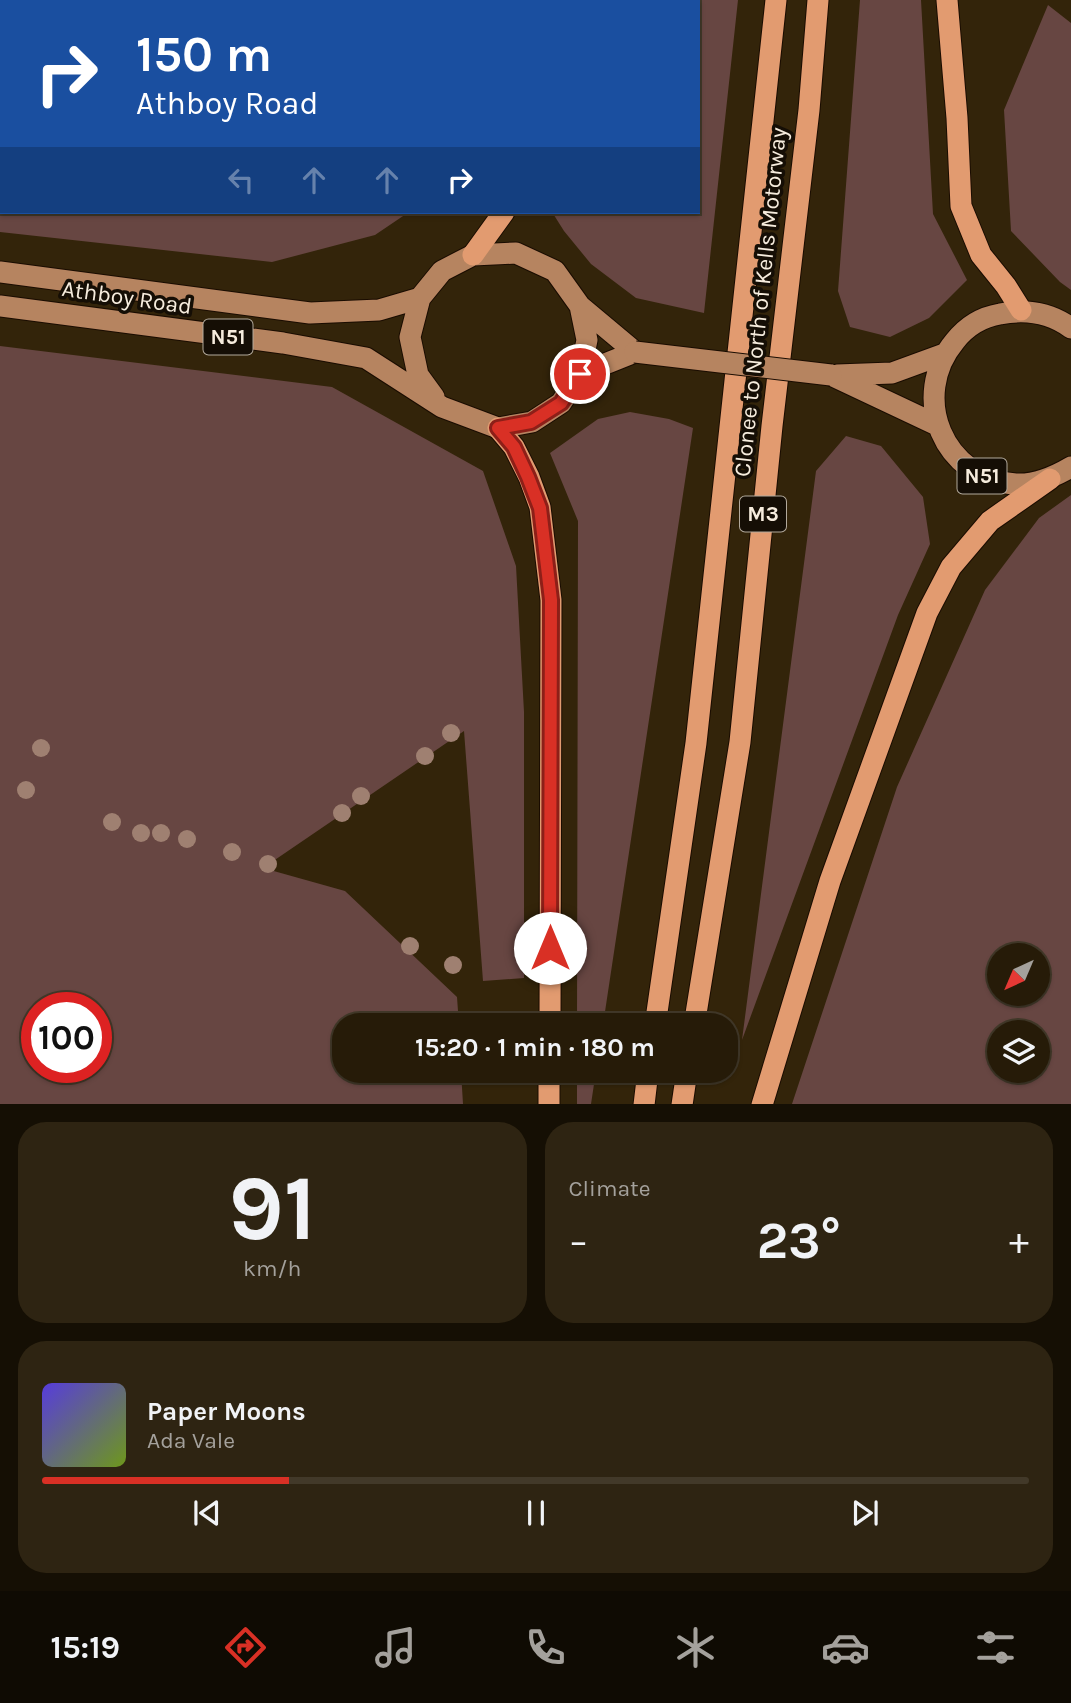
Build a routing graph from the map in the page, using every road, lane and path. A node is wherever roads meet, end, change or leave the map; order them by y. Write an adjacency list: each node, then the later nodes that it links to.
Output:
1 (776, 0): 22 (highway, Clonee to North of Kells Motorway / M3)
2 (818, 0): 23 (highway, Clonee to North of Kells Motorway / M3)
3 (947, 0): 10 (highway)
4 (503, 214): 5 (highway)
5 (473, 255): 7 (main road); 9 (main road)
6 (0, 272): 7 (main road, Athboy Road / N51)
7 (421, 298): 16 (main road)
8 (0, 306): 16 (main road, Athboy Road / N51)
9 (580, 306): 12 (main road); 14 (main road)
10 (1021, 310): 11 (main road, N51); 13 (main road, N51)
11 (1071, 328)
12 (635, 352): 14 (main road, N51); 15 (main road, N51, bridge)
13 (944, 354): 15 (main road, N51); 17 (main road, N51)
14 (580, 374): 18 (main road)
15 (831, 375): 17 (main road, N51)
16 (442, 407): 18 (main road, Athboy Road / N51)
17 (937, 425): 20 (main road, N51)
18 (498, 428): 21 (highway)
19 (1071, 467): 20 (main road, N51)
20 (1050, 479): 30 (highway)
21 (550, 1013)
22 (657, 1013)
23 (696, 1013)
24 (550, 1083): 27 (highway)
25 (647, 1083): 28 (highway)
26 (685, 1083): 29 (highway)
27 (549, 1104)
28 (644, 1104)
29 (682, 1104)
30 (762, 1104)

